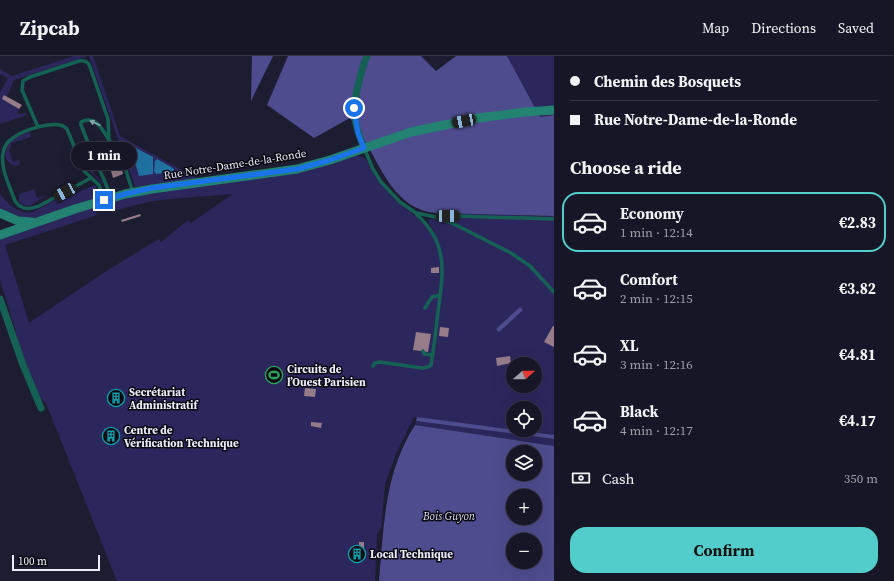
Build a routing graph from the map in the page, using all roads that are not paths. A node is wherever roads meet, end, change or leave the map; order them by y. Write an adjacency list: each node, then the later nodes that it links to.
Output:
1 (367, 56): 5 (street)
2 (554, 110): 5 (main road, Rue Notre-Dame-de-la-Ronde)
3 (38, 127): 4 (lane); 6 (lane); 6 (lane)
4 (109, 140): 7 (lane); 8 (lane, one-way to 8)
5 (364, 148): 7 (main road, Rue Notre-Dame-de-la-Ronde); 9 (lane)
6 (91, 178): 8 (lane)
7 (133, 192): 8 (main road, Rue Notre-Dame-de-la-Ronde)
8 (108, 198): 13 (main road, Rue Notre-Dame-de-la-Ronde)
9 (411, 210): 11 (lane); 16 (lane)
10 (0, 213): 13 (main road, Rue Notre-Dame-de-la-Ronde)
11 (436, 217): 12 (lane); 15 (lane)
12 (554, 219)
13 (37, 222): 14 (main road, Rue Notre-Dame-de-la-Ronde)
14 (0, 235)
15 (554, 292)
16 (440, 296): 18 (lane); 20 (lane)
17 (0, 299): 22 (street)
18 (425, 308)
19 (423, 351): 20 (lane)
20 (433, 356): 21 (lane)
21 (373, 366)
22 (41, 408)

